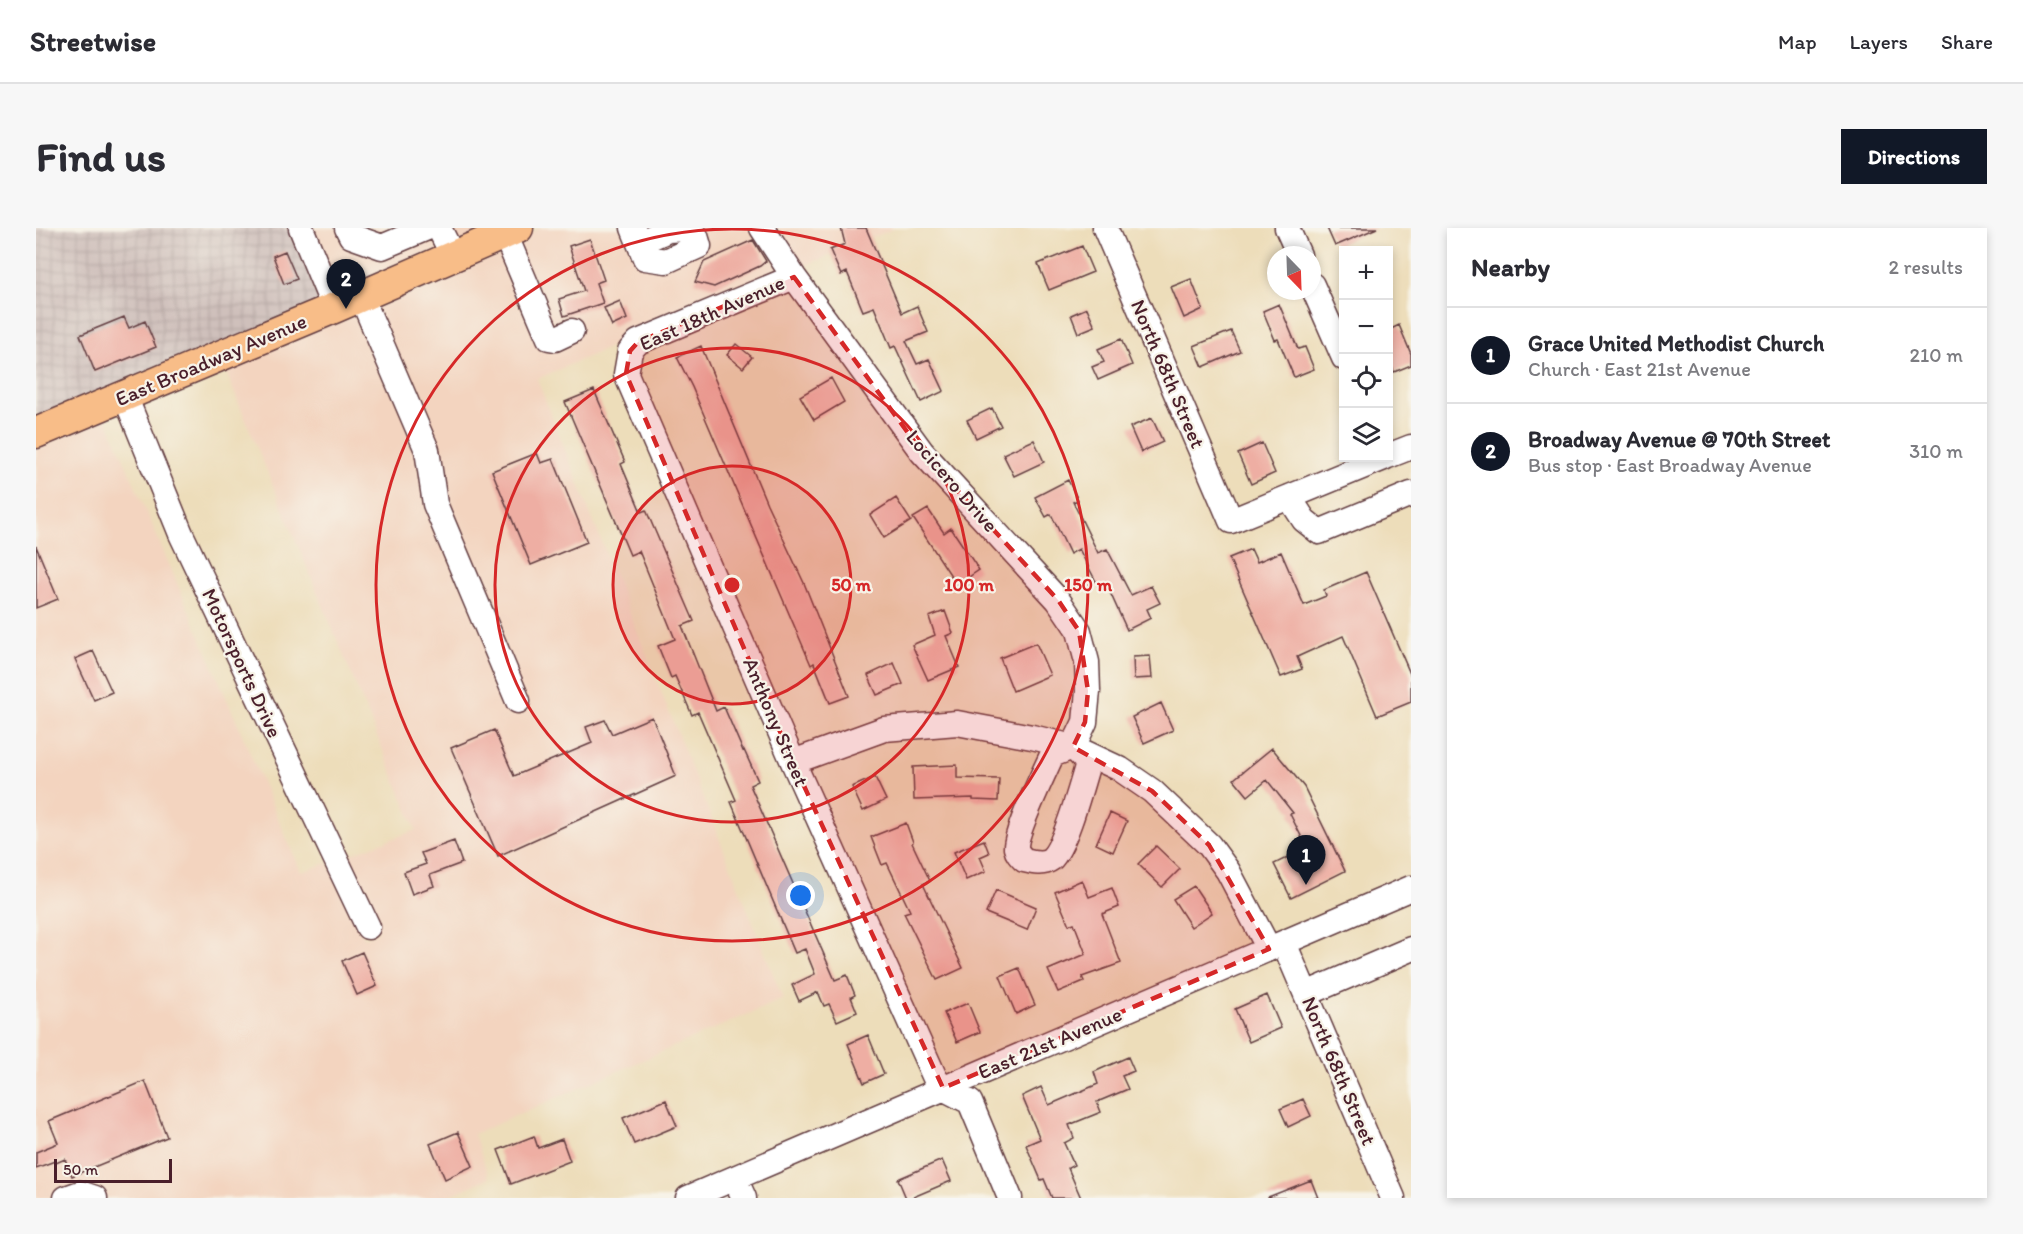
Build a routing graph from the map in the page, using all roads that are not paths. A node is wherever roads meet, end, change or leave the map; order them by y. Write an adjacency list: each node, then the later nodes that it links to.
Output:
1 (301, 228): 16 (street)
2 (347, 228): 9 (street)
3 (427, 228): 9 (street)
4 (438, 228): 11 (street)
5 (762, 228): 12 (street, Locicero Drive)
6 (1105, 228): 26 (street, North 68th Street)
7 (1287, 228): 10 (street)
8 (511, 231): 11 (main road, East Broadway Avenue); 17 (street)
9 (378, 238): 13 (street)
10 (1295, 246)
11 (453, 256): 13 (main road, East Broadway Avenue)
12 (795, 277): 18 (street, East 18th Avenue); 28 (street, Locicero Drive)
13 (395, 281): 14 (main road, East Broadway Avenue)
14 (362, 296): 16 (main road, East Broadway Avenue); 27 (street)
15 (1319, 300): 19 (street)
16 (334, 308): 20 (main road, East Broadway Avenue)
17 (572, 331)
18 (630, 351): 29 (street, Anthony Street)
19 (1343, 354)
20 (125, 396): 21 (main road, East Broadway Avenue); 31 (street, Motorsports Drive)
21 (36, 432)
22 (1411, 447): 23 (street)
23 (1393, 454)
24 (1374, 462): 26 (street)
25 (1411, 494): 26 (street)
26 (1289, 497)
27 (518, 701)
28 (1073, 747): 29 (street, North 68th Street); 32 (street, North 68th Street)
29 (793, 762): 35 (street, Anthony Street)
30 (1411, 888): 32 (street, East 21st Avenue)
31 (368, 927)
32 (1276, 946): 34 (street, North 68th Street); 35 (street, East 21st Avenue)
33 (1411, 949): 34 (street)
34 (1306, 994): 41 (street, North 68th Street)
35 (943, 1088): 36 (street, East 21st Avenue); 40 (street)
36 (739, 1188): 39 (street, East 21st Avenue)
37 (66, 1198): 38 (street)
38 (95, 1198)
39 (688, 1198)
40 (1010, 1198)
41 (1394, 1198)

